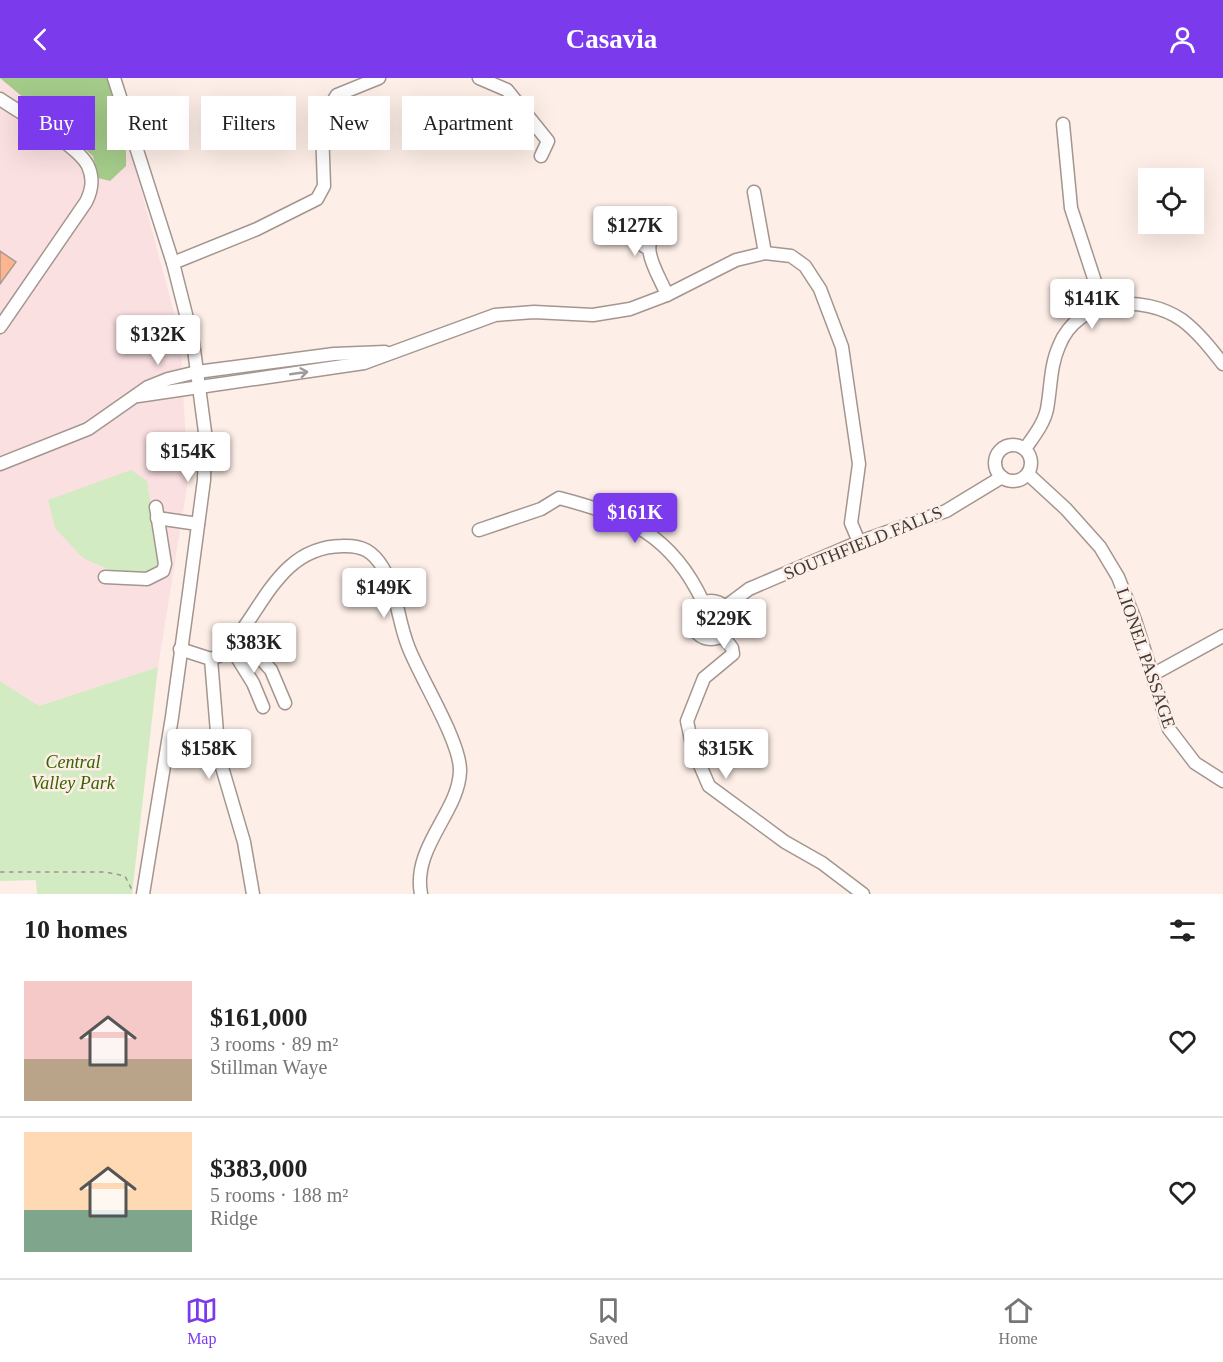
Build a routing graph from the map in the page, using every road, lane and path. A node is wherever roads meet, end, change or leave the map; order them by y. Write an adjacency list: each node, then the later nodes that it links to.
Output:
1 (114, 78): 12 (street)
2 (379, 78): 12 (street)
3 (479, 78): 6 (street)
4 (0, 99): 15 (street)
5 (1063, 124): 14 (street)
6 (541, 156)
7 (754, 192): 11 (street)
8 (659, 222): 10 (street)
9 (628, 236): 10 (street)
10 (647, 248): 13 (street)
11 (765, 253): 13 (street); 31 (street)
12 (173, 263): 21 (street)
13 (667, 295): 16 (street)
14 (1103, 306): 19 (street); 25 (street)
15 (0, 327)
16 (395, 351): 17 (street); 20 (street)
17 (336, 354): 18 (street); 20 (street)
18 (272, 362): 21 (street); 22 (street)
19 (1223, 364)
20 (337, 368): 22 (street, one-way to 20)
21 (197, 372): 23 (street); 24 (street)
22 (273, 377): 23 (street)
23 (200, 386): 24 (street); 29 (street)
24 (138, 396): 26 (street)
25 (1024, 449): 27 (street); 28 (street)
26 (0, 464)
27 (1028, 474): 28 (street); 41 (street, LIONEL PASSAGE)
28 (1002, 477): 31 (street, SOUTHFIELD FALLS)
29 (198, 524): 32 (street); 39 (street)
30 (479, 530): 33 (street)
31 (859, 542): 34 (street, SOUTHFIELD FALLS)
32 (105, 577)
33 (703, 602): 34 (street); 36 (street)
34 (725, 607): 36 (street)
35 (239, 634): 38 (street); 42 (street); 49 (street)
36 (722, 635): 50 (street)
37 (1223, 636): 41 (street)
38 (230, 646): 40 (street); 43 (street)
39 (180, 649): 40 (street); 47 (street)
40 (210, 659): 48 (street)
41 (1152, 675): 44 (street, LIONEL PASSAGE)
42 (285, 704)
43 (263, 707)
44 (1223, 781)
45 (0, 872): 46 (path)
46 (132, 894)
47 (143, 894)
48 (253, 894)
49 (421, 894)
50 (862, 894)

